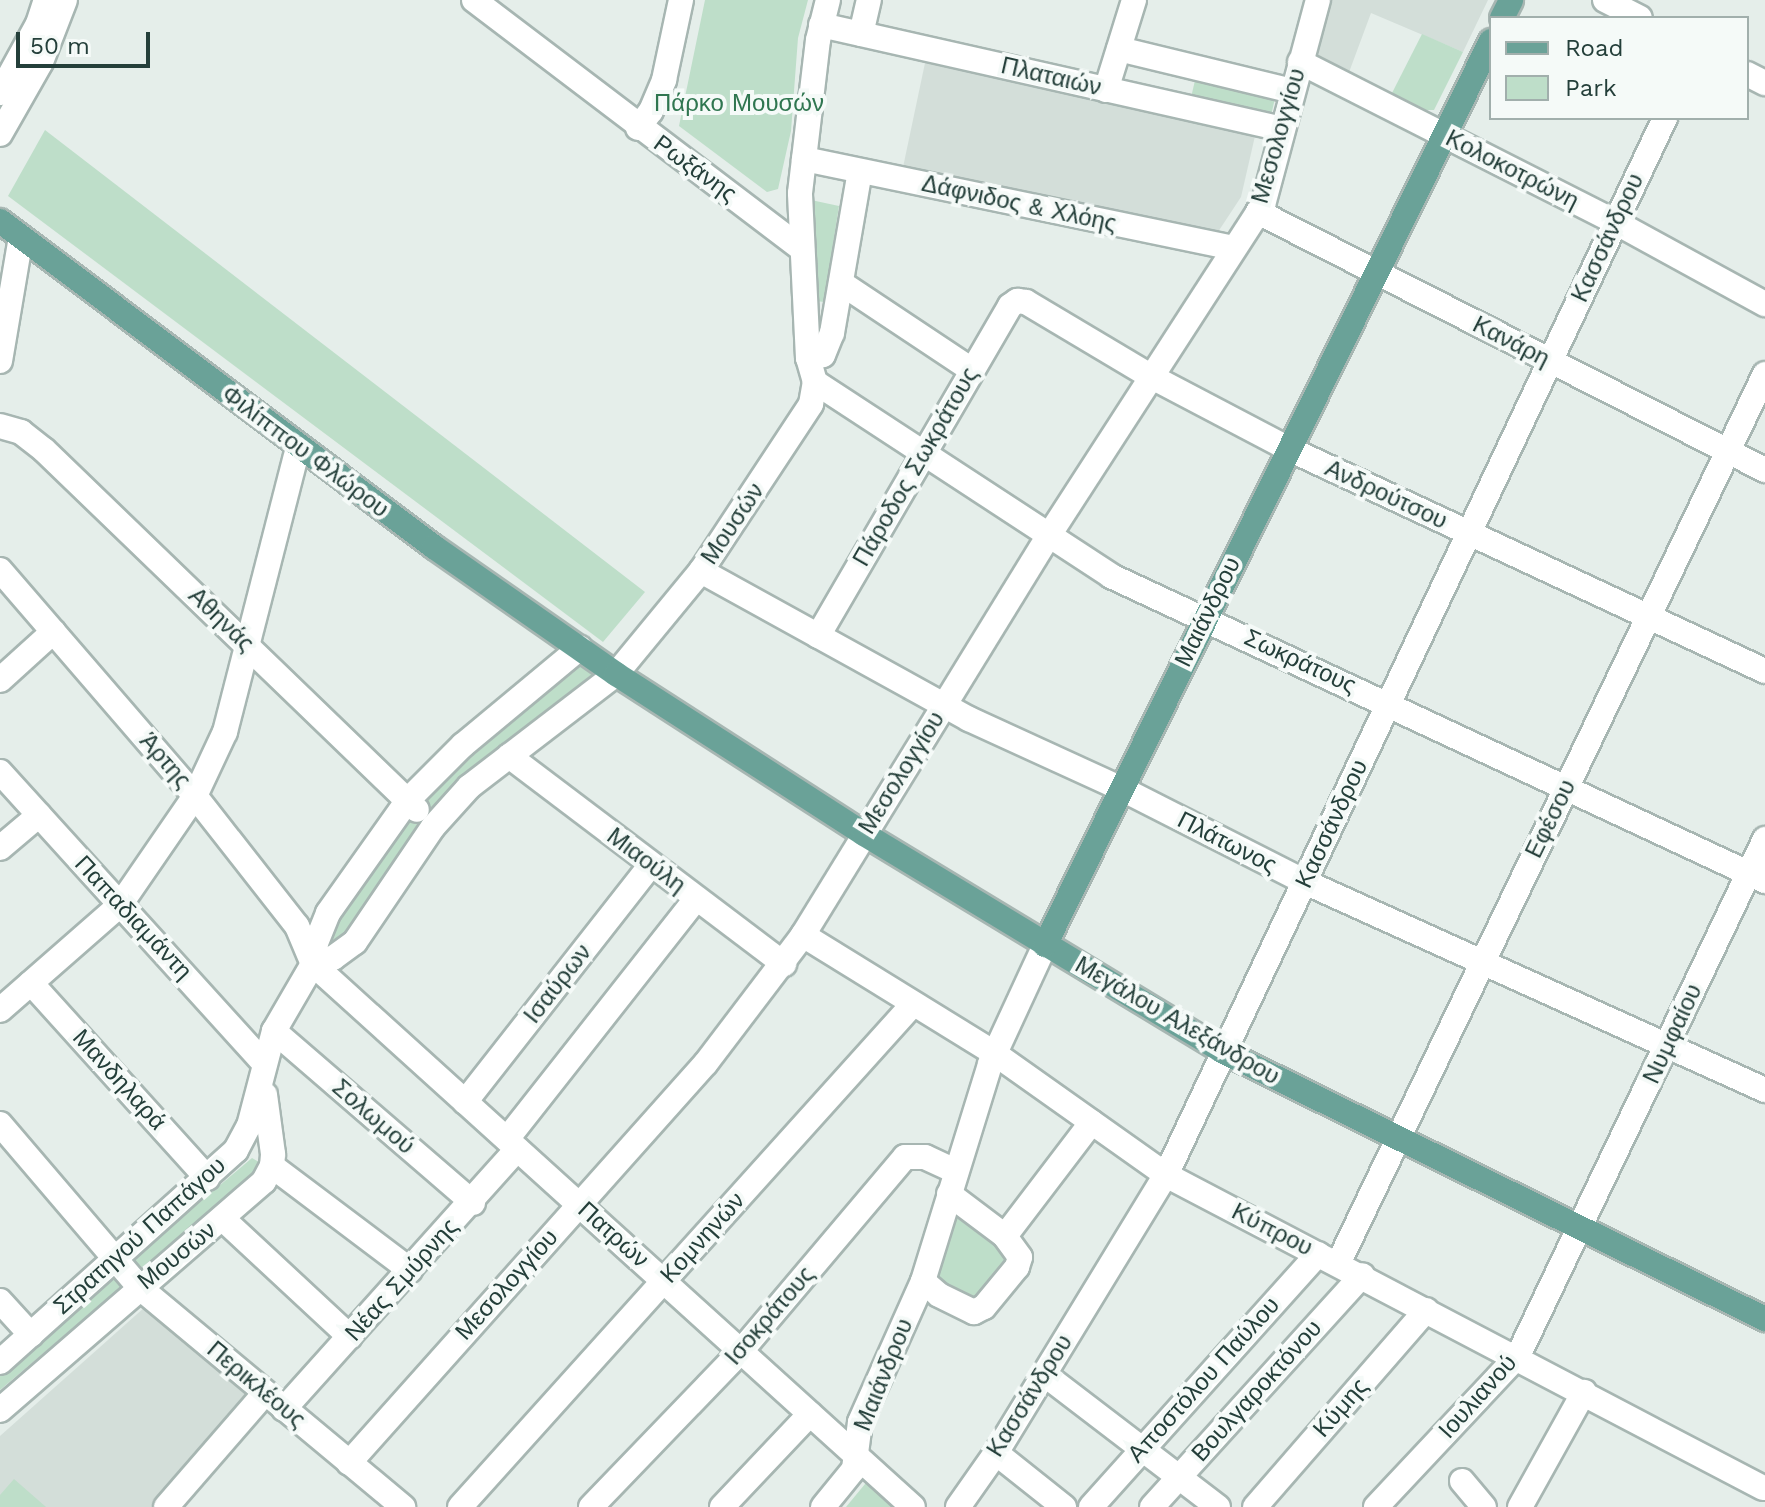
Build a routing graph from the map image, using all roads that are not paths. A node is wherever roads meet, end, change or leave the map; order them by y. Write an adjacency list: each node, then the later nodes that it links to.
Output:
1 (46, 0): 18 (street)
2 (65, 0): 22 (street)
3 (474, 0): 20 (street, Ρωξάνης)
4 (681, 0): 20 (street)
5 (828, 0): 11 (street)
6 (869, 0): 12 (street)
7 (1134, 0): 14 (street)
8 (1318, 0): 15 (street, Μεσολογγίου)
9 (1605, 0): 10 (street)
10 (1636, 16)
11 (821, 25): 12 (street, Πλαταιών); 24 (street)
12 (861, 34): 16 (street, Πλαταιών)
13 (1489, 45): 23 (main road, Μαιάνδρου)
14 (1119, 49): 16 (street); 17 (street)
15 (1300, 62): 17 (street, Μεσολογγίου); 23 (street, Κολοκοτρώνη)
16 (1106, 90): 21 (street, Πλαταιών)
17 (1292, 91): 21 (street, Μεσολογγίου)
18 (0, 93)
19 (1664, 120): 28 (street, Κασσάνδρου)
20 (638, 128): 31 (street, Ρωξάνης)
21 (1281, 129): 26 (street, Μεσολογγίου)
22 (0, 134)
23 (1444, 135): 28 (street, Κολοκοτρώνη); 32 (main road, Μαιάνδρου)
24 (804, 159): 25 (street, Δάφνιδος & Χλόης); 31 (street)
25 (860, 171): 30 (street, Δάφνιδος & Χλόης); 33 (street)
26 (1258, 212): 30 (street, Μεσολογγίου); 32 (street, Κανάρη)
27 (0, 221): 29 (main road, Φιλίππου Φλώρου)
28 (1615, 222): 35 (street, Κολοκοτρώνη); 38 (street, Κασσάνδρου)
29 (21, 237): 37 (street); 44 (main road, Φιλίππου Φλώρου)
30 (1234, 248): 41 (street, Μεσολογγίου)
31 (802, 249): 36 (street)
32 (1375, 272): 38 (street, Κανάρη); 45 (main road, Μαιάνδρου)
33 (841, 283): 36 (street); 39 (street)
34 (1017, 301): 39 (street, Πάροδος Σωκράτους); 41 (street, Ανδρούτσου)
35 (1765, 304)
36 (808, 358): 42 (street)
37 (0, 361)
38 (1549, 361): 46 (street, Κανάρη); 49 (street, Κασσάνδρου)
39 (972, 370): 47 (street, Πάροδος Σωκράτους)
40 (1765, 374): 46 (street, Εφέσου)
41 (1150, 376): 45 (street, Ανδρούτσου); 50 (street, Μεσολογγίου)
42 (815, 382): 47 (street, Σωκράτους); 52 (street, Μουσών)
43 (0, 426): 57 (street, Αθηνάς)
44 (298, 448): 57 (street); 58 (main road, Φιλίππου Φλώρου)
45 (1287, 448): 49 (street, Ανδρούτσου); 54 (main road, Μαιάνδρου)
46 (1728, 452): 48 (street, Κανάρη); 53 (street, Εφέσου)
47 (923, 454): 50 (street, Σωκράτους); 56 (street, Πάροδος Σωκράτους)
48 (1765, 470)
49 (1471, 535): 53 (street, Ανδρούτσου); 62 (street, Κασσάνδρου)
50 (1048, 537): 54 (street, Σωκράτους); 63 (street, Μεσολογγίου)
51 (0, 570): 55 (street, Άρτης)
52 (701, 571): 56 (street, Πλάτωνος); 60 (street, Μουσών)
53 (1649, 616): 59 (street, Ανδρούτσου); 66 (street, Εφέσου)
54 (1205, 618): 62 (street, Σωκράτους); 67 (main road, Μαιάνδρου)
55 (53, 632): 61 (street); 68 (street, Άρτης)
56 (818, 636): 63 (street, Πλάτωνος)
57 (248, 647): 68 (street); 69 (street, Αθηνάς)
58 (580, 648): 60 (main road, Φιλίππου Φλώρου); 69 (street, Στρατηγού Παπάγου)
59 (1765, 671)
60 (616, 674): 64 (street, Στρατηγού Παπάγου); 71 (main road, Μεγάλου Αλεξάνδρου)
61 (0, 680)
62 (1389, 703): 66 (street, Σωκράτους); 76 (street, Κασσάνδρου)
63 (943, 706): 67 (street, Πλάτωνος); 71 (street, Μεσολογγίου)
64 (509, 756): 69 (street, Στρατηγού Παπάγου); 74 (street, Μιαούλη)
65 (0, 772): 70 (street, Παπαδιαμάντη)
66 (1567, 786): 75 (street, Σωκράτους); 83 (street, Εφέσου)
67 (1122, 789): 76 (street, Πλάτωνος); 80 (main road, Μαιάνδρου)
68 (195, 796): 78 (street); 81 (street, Άρτης)
69 (420, 814): 81 (street, Στρατηγού Παπάγου); 81 (street, Στρατηγού Παπάγου)
70 (39, 815): 73 (street); 78 (street, Παπαδιαμάντη)
71 (864, 834): 79 (street, Μεσολογγίου); 80 (main road, Μεγάλου Αλεξάνδρου)
72 (1765, 839): 75 (street, Νυμφαίου)
73 (0, 848)
74 (650, 866): 77 (street, Μιαούλη); 93 (street, Ισαύρων)
75 (1757, 877): 88 (street, Νυμφαίου)
76 (1305, 882): 83 (street, Πλάτωνος); 89 (street, Κασσάνδρου)
77 (696, 899): 82 (street, Μιαούλη); 97 (street, Νέας Σμύρνης)
78 (120, 905): 84 (street); 91 (street, Παπαδιαμάντη)
79 (803, 935): 82 (street, Μεσολογγίου); 85 (street, Κύπρου)
80 (1045, 945): 89 (main road, Μεγάλου Αλεξάνδρου); 90 (street, Μαιάνδρου)
81 (313, 964): 87 (street, Στρατηγού Παπάγου); 93 (street, Πατρών)
82 (784, 964): 103 (street, Μεσολογγίου)
83 (1482, 964): 88 (street, Πλάτωνος); 96 (street, Εφέσου)
84 (31, 983): 86 (street); 100 (street, Μανδηλαρά)
85 (913, 1004): 90 (street, Κύπρου); 112 (street, Κομνηνών)
86 (0, 1010)
87 (274, 1031): 91 (street, Στρατηγού Παπάγου); 102 (street, Σολωμού)
88 (1667, 1046): 92 (street, Πλάτωνος); 105 (street, Νυμφαίου)
89 (1222, 1051): 96 (main road, Μεγάλου Αλεξάνδρου); 99 (street, Κασσάνδρου)
90 (994, 1053): 94 (street, Κύπρου); 101 (street, Μαιάνδρου)
91 (265, 1064): 98 (street); 100 (street, Στρατηγού Παπάγου)
92 (1765, 1090)
93 (465, 1102): 97 (street, Πατρών)
94 (1092, 1122): 99 (street, Κύπρου); 106 (street)
95 (0, 1124): 107 (street, Περικλέους)
96 (1398, 1139): 105 (main road, Μεγάλου Αλεξάνδρου); 108 (street, Εφέσου)
97 (512, 1144): 102 (street, Νέας Σμύρνης); 103 (street, Πατρών)
98 (272, 1166): 104 (street, Μουσών); 109 (street)
99 (1166, 1175): 108 (street, Κύπρου); 122 (street, Κασσάνδρου)
100 (207, 1178): 107 (street, Στρατηγού Παπάγου)
101 (952, 1182): 106 (street); 111 (street, Μαιάνδρου); 119 (street, Ισοκράτους)
102 (473, 1203): 109 (street, Νέας Σμύρνης)
103 (579, 1204): 112 (street, Πατρών); 130 (street, Μεσολογγίου)
104 (223, 1219): 113 (street, Μουσών); 118 (street)
105 (1580, 1229): 116 (main road, Μεγάλου Αλεξάνδρου); 120 (street, Ιουλιανού)
106 (1005, 1236): 111 (street, Μαιάνδρου)
107 (115, 1258): 113 (street, Περικλέους); 117 (street, Στρατηγού Παπάγου)
108 (1328, 1259): 110 (street, Κύπρου); 127 (street, Αποστόλου Παύλου)
109 (410, 1270): 118 (street, Νέας Σμύρνης)
110 (1362, 1275): 115 (street, Κύπρου); 131 (street, Βουλγαροκτόνου)
111 (923, 1281): 129 (street, Μαιάνδρου)
112 (664, 1282): 119 (street, Πατρών); 136 (street, Κομνηνών)
113 (138, 1285): 124 (street, Περικλέους); 125 (street, Μουσών)
114 (0, 1301): 117 (street)
115 (1426, 1310): 120 (street, Κύπρου); 146 (street, Κύμης)
116 (1765, 1319)
117 (31, 1335): 121 (street, Στρατηγού Παπάγου)
118 (350, 1337): 124 (street, Νέας Σμύρνης)
119 (741, 1351): 126 (street, Πατρών); 137 (street, Ισοκράτους)
120 (1518, 1356): 123 (street, Κύπρου); 147 (street, Ιουλιανού)
121 (0, 1362)
122 (1044, 1374): 127 (street); 128 (street, Κασσάνδρου)
123 (1584, 1392): 133 (street, Κύπρου); 149 (street)
124 (275, 1401): 130 (street, Περικλέους); 134 (street, Νέας Σμύρνης)
125 (0, 1410)
126 (810, 1414): 129 (street, Πατρών); 138 (street)
127 (1141, 1448): 131 (street); 143 (street, Αποστόλου Παύλου)
128 (996, 1453): 141 (street, Κασσάνδρου); 142 (street)
129 (856, 1454): 139 (street, Μαιάνδρου); 140 (street, Πατρών)
130 (349, 1463): 135 (street, Περικλέους)
131 (1179, 1477): 144 (street, Βουλγαροκτόνου); 145 (street)
132 (1462, 1481): 148 (street)
133 (1764, 1485)
134 (166, 1507)
135 (403, 1507)
136 (460, 1507)
137 (591, 1507)
138 (722, 1507)
139 (823, 1507)
140 (913, 1507)
141 (958, 1507)
142 (1064, 1507)
143 (1091, 1507)
144 (1152, 1507)
145 (1218, 1507)
146 (1255, 1507)
147 (1376, 1507)
148 (1484, 1507)
149 (1520, 1507)

